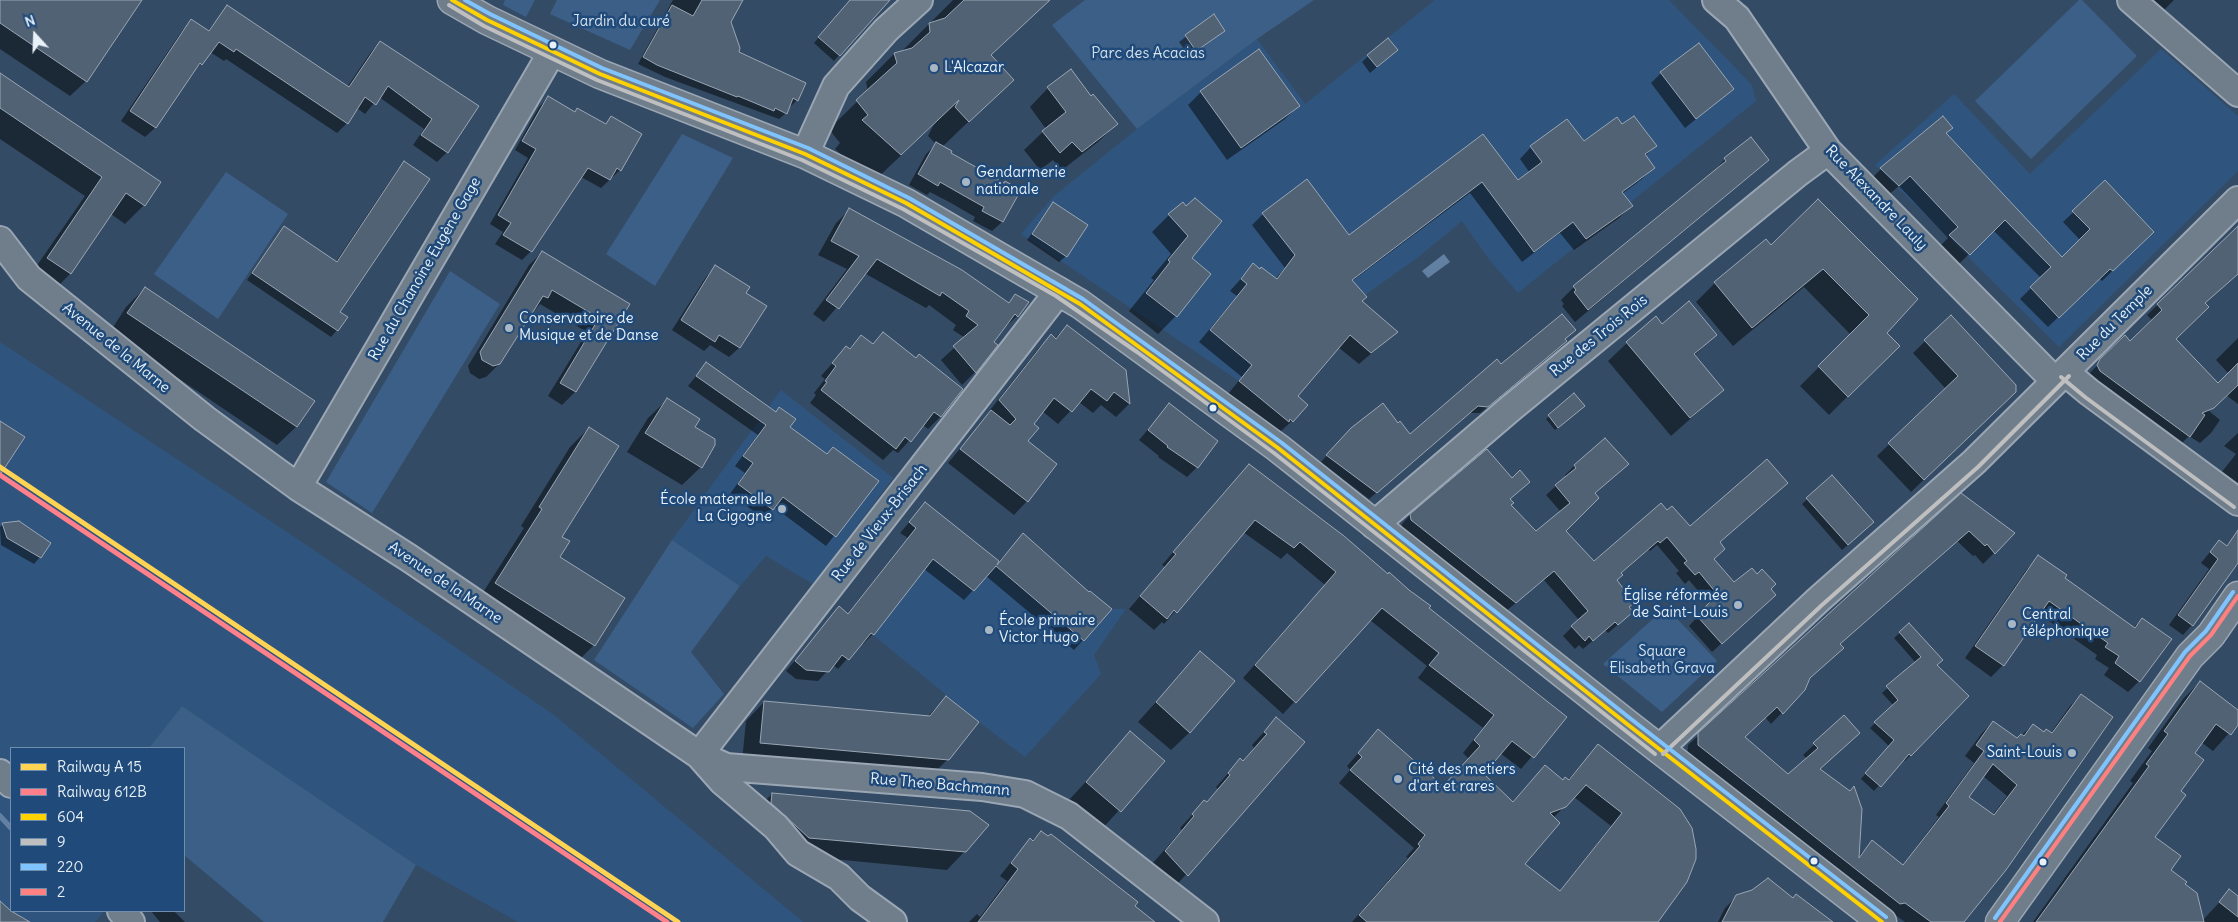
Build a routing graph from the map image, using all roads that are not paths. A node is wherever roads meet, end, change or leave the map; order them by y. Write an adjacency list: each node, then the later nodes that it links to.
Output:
1 (452, 0): 5 (main road)
2 (920, 0): 8 (street)
3 (1716, 0): 7 (street, Rue Alexandre Lauly)
4 (2131, 0): 6 (street)
5 (552, 52): 8 (main road); 13 (street, Rue du Chanoine Eugène Gage)
6 (2238, 93)
7 (1828, 151): 12 (street, Rue Alexandre Lauly); 15 (street, Rue des Trois Rois)
8 (804, 154): 11 (main road)
9 (2238, 200): 12 (street, Rue du Temple)
10 (0, 240): 13 (street, Avenue de la Marne)
11 (1059, 291): 15 (main road); 18 (street, Rue de Vieux-Brisach)
12 (2060, 376): 14 (street, Rue Alexandre Lauly); 17 (street, Rue du Temple)
13 (298, 487): 18 (street, Avenue de la Marne)
14 (2238, 502)
15 (1374, 525): 17 (main road)
16 (2238, 596): 28 (main road)
17 (1659, 749): 27 (main road)
18 (699, 755): 19 (street, Rue Theo Bachmann); 22 (street, Avenue de la Marne)
19 (753, 769): 22 (street); 26 (street, Rue Theo Bachmann)
20 (0, 773): 21 (street)
21 (10, 783)
22 (747, 802): 25 (street, Avenue de la Marne)
23 (122, 912): 24 (street)
24 (131, 922)
25 (893, 922)
26 (1205, 922)
27 (1882, 922)
28 (2000, 922)

